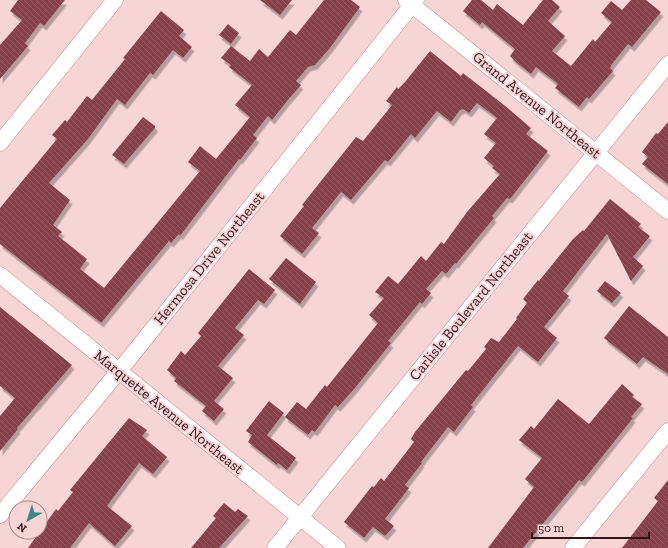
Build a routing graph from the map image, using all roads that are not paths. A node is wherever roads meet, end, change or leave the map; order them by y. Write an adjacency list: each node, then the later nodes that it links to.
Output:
1 (115, 0): 4 (street)
2 (411, 2): 5 (street, Grand Avenue Northeast); 8 (street, Hermosa Drive Northeast)
3 (668, 64): 5 (street, Carlisle Boulevard Northeast)
4 (0, 143)
5 (596, 152): 6 (street, Grand Avenue Northeast); 11 (street, Carlisle Boulevard Northeast)
6 (668, 211)
7 (0, 276): 8 (street, Marquette Avenue Northeast)
8 (118, 372): 10 (street, Hermosa Drive Northeast); 11 (street, Marquette Avenue Northeast)
9 (668, 431): 14 (street)
10 (0, 516)
11 (299, 517): 12 (street, Carlisle Boulevard Northeast); 13 (street, Marquette Avenue Northeast)
12 (274, 548)
13 (338, 548)
14 (573, 548)

